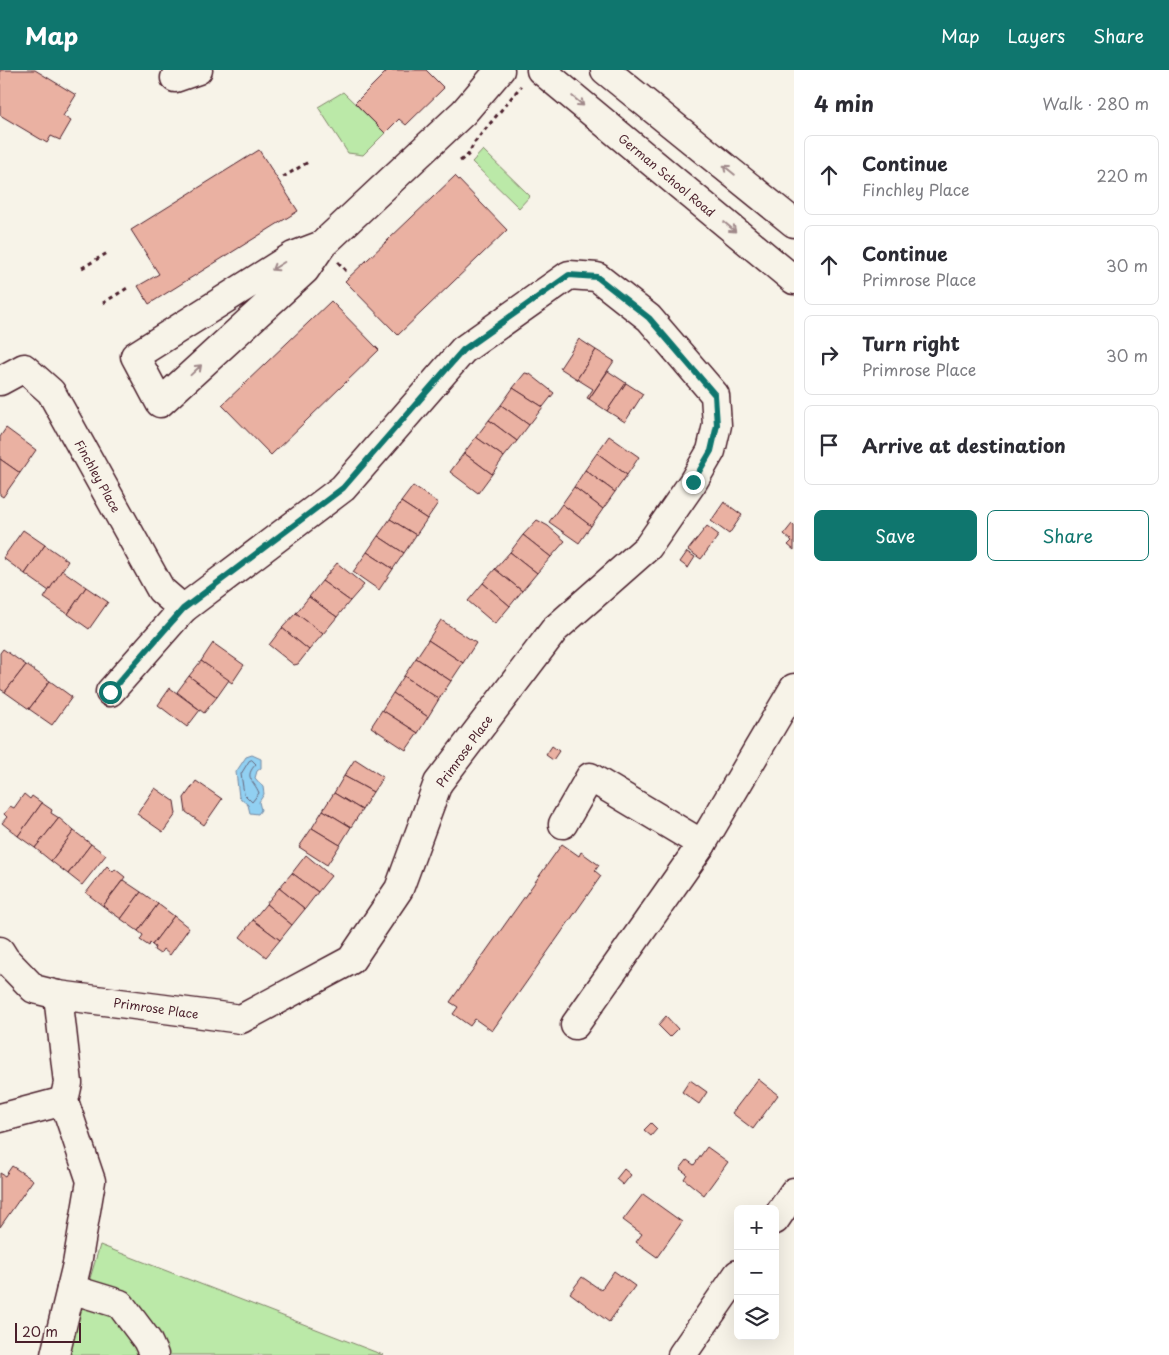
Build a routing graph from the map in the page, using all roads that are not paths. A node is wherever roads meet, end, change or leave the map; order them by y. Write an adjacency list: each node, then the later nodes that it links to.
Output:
1 (181, 70): 2 (street)
2 (198, 70)
3 (500, 70): 7 (street)
4 (606, 70): 6 (street, one-way to 4)
5 (532, 78): 8 (street, German School Road, one-way to 8)
6 (794, 223)
7 (322, 245): 7 (street, one-way to 7)
8 (794, 280)
9 (0, 381): 10 (street, Finchley Place)
10 (183, 609): 12 (street); 16 (street, Primrose Place)
11 (794, 688): 14 (street)
12 (110, 692)
13 (563, 824): 14 (street)
14 (702, 844): 17 (street)
15 (0, 951): 16 (street, Primrose Place)
16 (58, 995): 18 (street)
17 (575, 1025)
18 (64, 1102): 19 (street); 23 (street)
19 (0, 1118)
20 (794, 1192): 21 (street)
21 (779, 1214)
22 (734, 1280): 26 (street)
23 (71, 1289): 24 (street); 25 (street)
24 (55, 1355)
25 (154, 1355)
26 (682, 1355)

